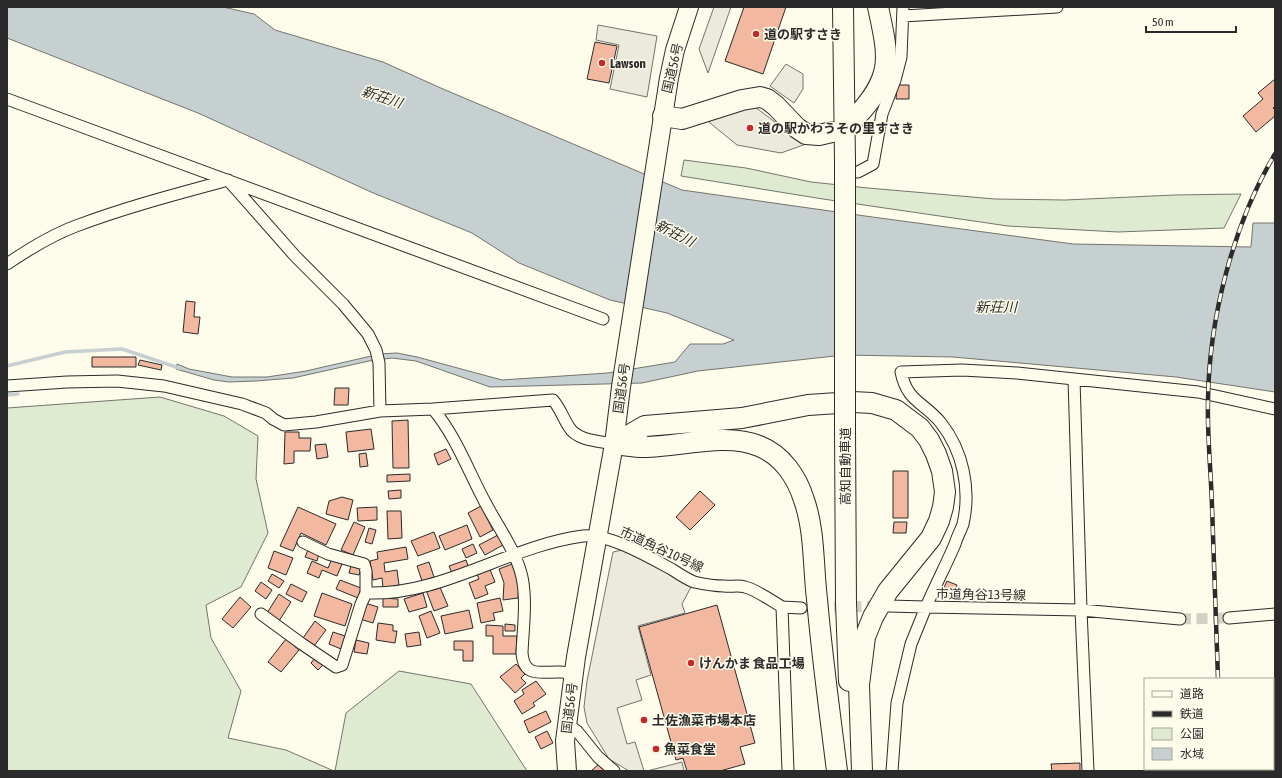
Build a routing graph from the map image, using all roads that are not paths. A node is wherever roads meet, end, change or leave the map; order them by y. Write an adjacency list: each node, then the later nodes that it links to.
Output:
1 (689, 7): 7 (highway, 国道56号)
2 (843, 7): 10 (highway, 高知自動車道)
3 (878, 7): 8 (highway)
4 (1057, 7): 5 (street)
5 (903, 11): 10 (street)
6 (7, 99): 11 (street)
7 (663, 117): 9 (highway); 19 (highway, 国道56号)
8 (856, 117)
9 (832, 132)
10 (851, 166): 39 (highway, 高知自動車道, bridge)
11 (228, 180): 12 (street); 13 (street); 18 (street)
12 (7, 264)
13 (603, 319)
14 (1074, 379): 17 (street); 26 (street, 市道角谷13号線); 28 (street)
15 (7, 386): 18 (street)
16 (433, 409): 18 (street); 19 (street); 22 (street)
17 (1275, 409)
18 (380, 411)
19 (614, 444): 20 (highway, 国道56号); 38 (highway); 40 (highway)
20 (597, 536): 22 (street); 25 (street, 市道角谷10号線); 33 (highway, 国道56号)
21 (303, 542): 23 (street)
22 (514, 555): 23 (street); 33 (street)
23 (366, 593): 29 (street)
24 (888, 606): 26 (street)
25 (782, 607): 27 (street); 37 (street)
26 (926, 607): 28 (street, 市道角谷13号線); 41 (street)
27 (801, 608)
28 (1081, 610): 32 (street, 市道角谷13号線); 42 (street)
29 (262, 614)
30 (1275, 614): 31 (street)
31 (1229, 618)
32 (1180, 619)
33 (573, 674): 34 (highway, 国道56号)
34 (567, 724): 35 (highway, 国道56号); 36 (street)
35 (567, 771)
36 (614, 771)
37 (788, 771)
38 (837, 771)
39 (852, 771)
40 (862, 771)
41 (892, 771)
42 (1088, 771)

